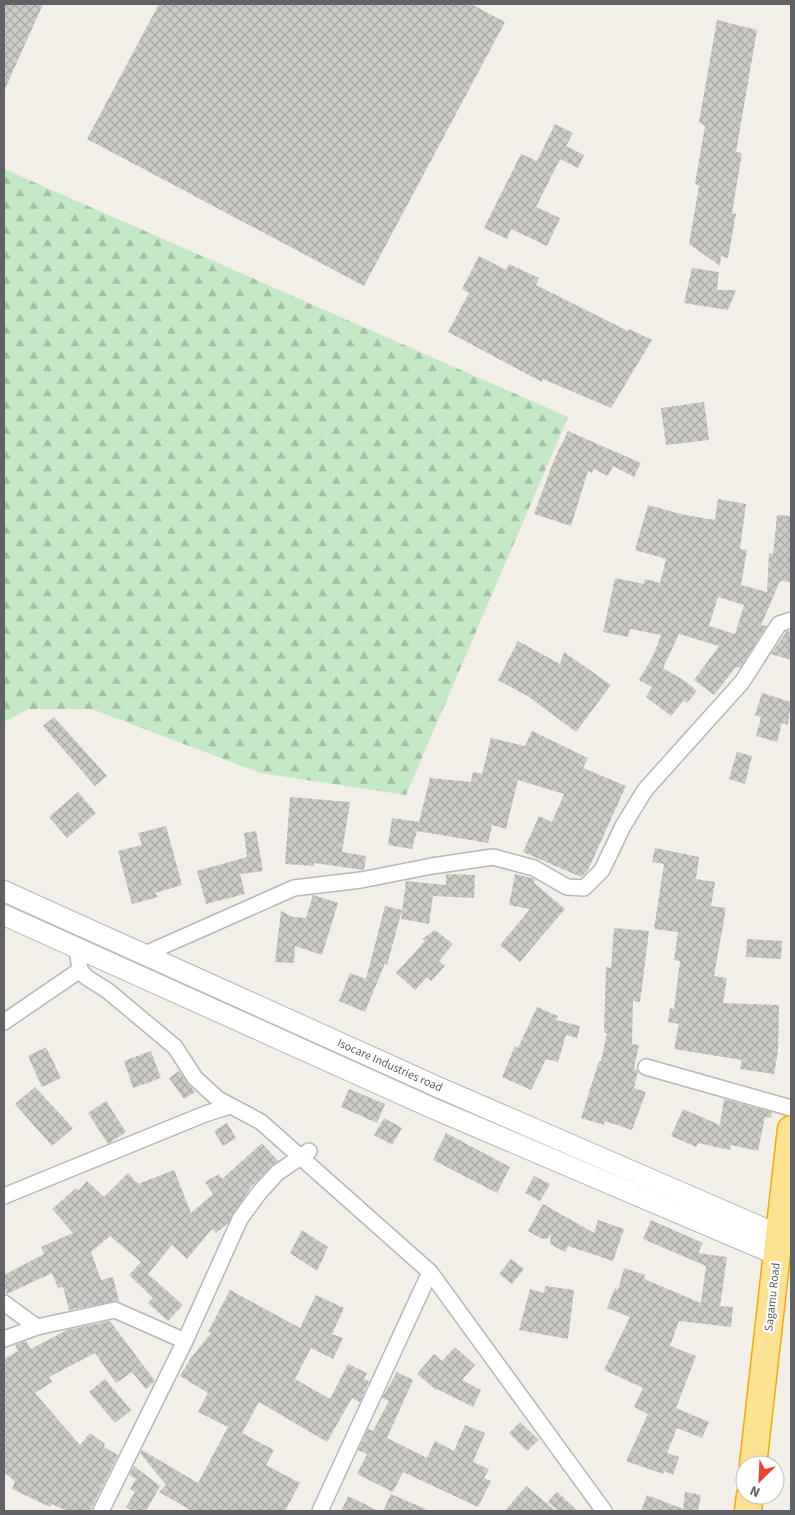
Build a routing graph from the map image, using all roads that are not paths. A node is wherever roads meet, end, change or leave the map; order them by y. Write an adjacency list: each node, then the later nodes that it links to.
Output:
1 (791, 620): 5 (street)
2 (4, 890): 5 (street, Isocare Industries road)
3 (4, 915): 4 (street, Isocare Industries road)
4 (77, 948): 6 (street); 11 (street, Isocare Industries road)
5 (145, 954): 9 (street, Isocare Industries road)
6 (80, 970): 7 (street); 10 (street)
7 (4, 1022)
8 (646, 1067): 12 (street)
9 (440, 1088): 11 (street); 16 (street, Isocare Industries road)
10 (230, 1106): 14 (street); 15 (street)
11 (432, 1108): 16 (street, Isocare Industries road)
12 (791, 1108)
13 (791, 1129): 16 (highway, Sagamu Road)
14 (304, 1154): 17 (street); 21 (street)
15 (4, 1196)
16 (778, 1245): 22 (highway, Sagamu Road)
17 (430, 1272): 24 (street); 25 (street)
18 (4, 1303): 19 (street)
19 (37, 1327): 20 (street); 21 (street)
20 (4, 1339)
21 (185, 1341): 23 (street)
22 (755, 1455)
23 (101, 1511)
24 (320, 1511)
25 (604, 1511)

